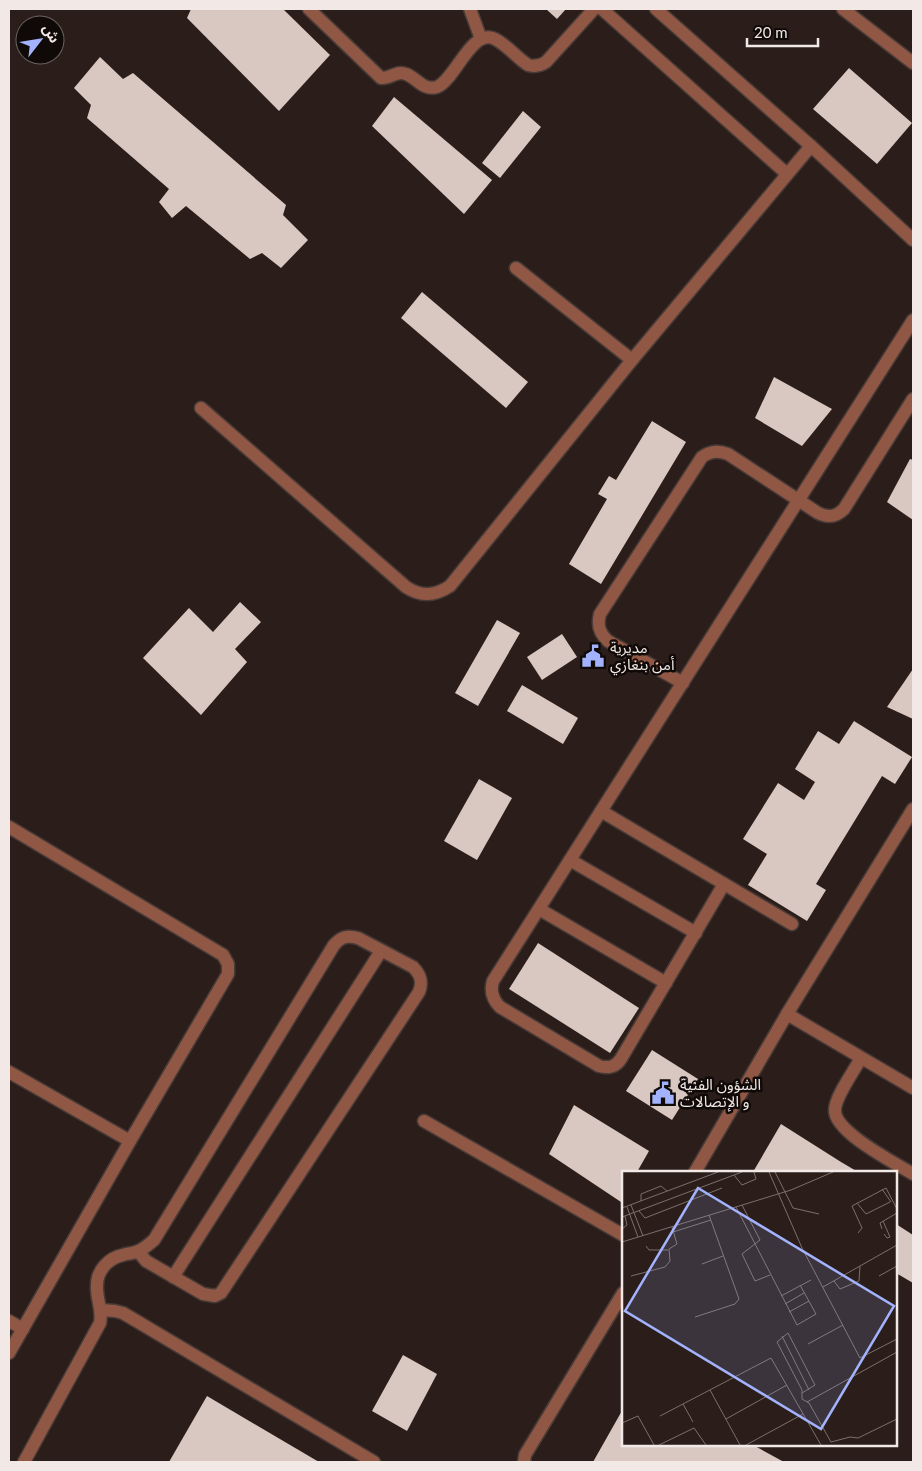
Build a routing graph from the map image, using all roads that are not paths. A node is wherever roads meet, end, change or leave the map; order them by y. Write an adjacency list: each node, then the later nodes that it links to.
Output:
1 (309, 9): 7 (street)
2 (470, 9): 7 (street)
3 (594, 9): 7 (street)
4 (602, 9): 10 (street)
5 (656, 9): 9 (street)
6 (843, 9): 8 (street)
7 (481, 38)
8 (913, 63)
9 (811, 146): 10 (street); 11 (street)
10 (788, 174): 14 (street)
11 (913, 240)
12 (516, 268): 14 (street)
13 (913, 320): 17 (street)
14 (632, 360): 16 (street)
15 (913, 399): 17 (street)
16 (201, 408)
17 (799, 500): 18 (street); 18 (street)
18 (683, 683): 20 (street)
19 (913, 809): 29 (street)
20 (601, 811): 22 (street); 23 (street)
21 (9, 827): 34 (street)
22 (570, 860): 24 (street); 26 (street)
23 (724, 884): 25 (street); 26 (street)
24 (539, 909): 28 (street); 28 (street)
25 (792, 924)
26 (696, 933): 28 (street)
27 (381, 951): 38 (street); 39 (street); 39 (street)
28 (666, 983)
29 (787, 1014): 30 (street); 35 (street)
30 (861, 1058): 32 (street); 36 (street)
31 (9, 1072): 34 (street)
32 (913, 1088)
33 (424, 1120): 37 (street)
34 (130, 1141): 43 (street)
35 (696, 1171)
36 (913, 1174)
37 (622, 1234)
38 (138, 1251): 39 (street); 41 (street)
39 (173, 1277)
40 (622, 1295): 47 (street)
41 (101, 1310): 45 (street); 46 (street)
42 (9, 1320): 43 (street)
43 (23, 1329): 44 (street)
44 (9, 1353)
45 (24, 1462)
46 (374, 1462)
47 (524, 1462)

